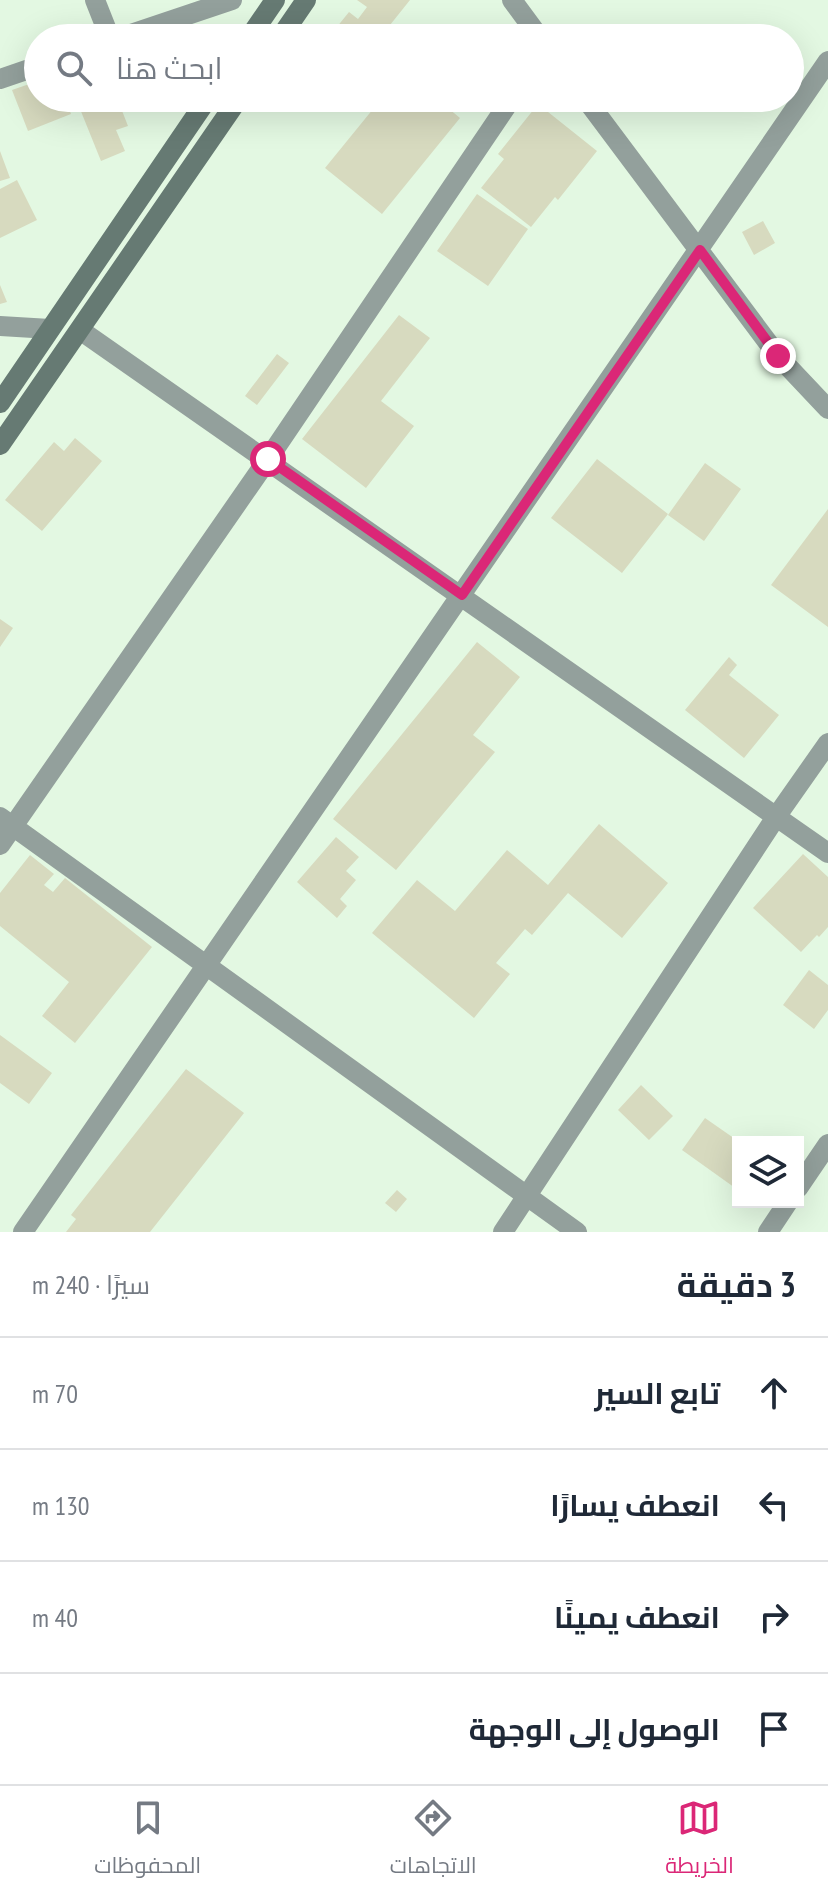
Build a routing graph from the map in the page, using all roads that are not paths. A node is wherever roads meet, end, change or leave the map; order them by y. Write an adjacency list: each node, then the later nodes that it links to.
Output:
1 (95, 0): 6 (street)
2 (232, 0): 7 (street)
3 (275, 0): 8 (main road)
4 (306, 0): 9 (main road)
5 (512, 0): 10 (street)
6 (104, 24)
7 (161, 24)
8 (259, 24)
9 (290, 24)
10 (530, 24)
11 (828, 61): 14 (street)
12 (24, 71): 13 (street)
13 (0, 79)
14 (804, 96)
15 (198, 112): 22 (main road)
16 (229, 112): 23 (main road)
17 (503, 112): 27 (street)
18 (596, 112): 20 (street)
19 (793, 112): 20 (street)
20 (700, 250): 25 (street); 28 (street)
21 (0, 326): 22 (street)
22 (50, 329): 24 (main road)
23 (80, 330): 26 (main road); 27 (street)
24 (0, 403)
25 (828, 409)
26 (0, 445)
27 (268, 459): 28 (street); 31 (street)
28 (462, 595): 30 (street); 34 (street)
29 (828, 743): 30 (street)
30 (776, 817): 33 (street); 37 (street)
31 (6, 822): 32 (street); 34 (street)
32 (0, 845)
33 (828, 853)
34 (208, 964): 37 (street); 39 (street)
35 (828, 1144): 36 (street)
36 (804, 1179)
37 (527, 1198): 40 (street); 41 (street)
38 (784, 1208): 42 (street)
39 (23, 1232)
40 (503, 1232)
41 (577, 1232)
42 (768, 1232)

